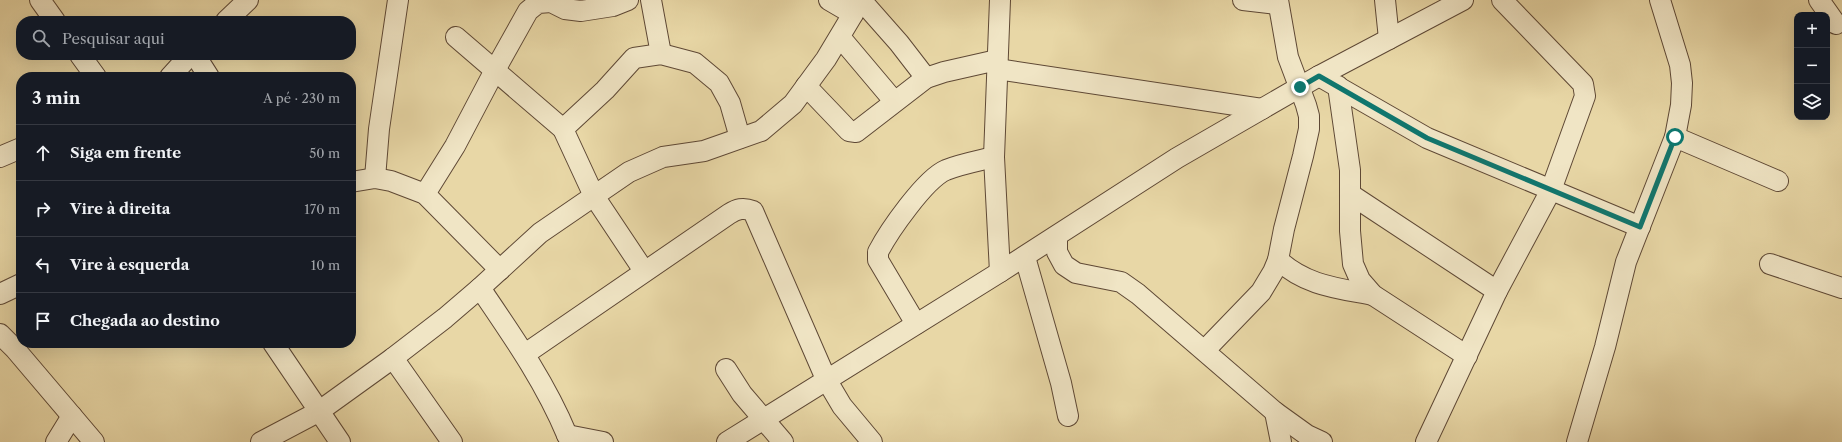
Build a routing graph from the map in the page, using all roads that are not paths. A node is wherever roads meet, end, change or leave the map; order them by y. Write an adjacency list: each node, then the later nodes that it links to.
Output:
1 (40, 0): 16 (street)
2 (248, 0): 17 (street)
3 (398, 0): 44 (street)
4 (628, 0): 27 (street)
5 (651, 0): 22 (street)
6 (829, 0): 15 (street)
7 (1000, 0): 26 (street)
8 (1243, 0): 14 (street)
9 (1385, 0): 21 (street)
10 (1463, 0): 21 (street)
11 (1502, 0): 47 (street)
12 (1660, 0): 39 (street)
13 (1819, 0): 18 (street)
14 (1278, 2): 35 (street)
15 (857, 5): 20 (street); 32 (street)
16 (51, 16)
17 (231, 16)
18 (1836, 24)
19 (456, 37): 27 (street)
20 (840, 37): 33 (street); 36 (street)
21 (1389, 39): 31 (street)
22 (661, 54): 38 (street); 40 (street)
23 (84, 60): 28 (street)
24 (185, 60): 29 (street)
25 (198, 60): 30 (street)
26 (997, 65): 32 (street); 37 (street); 43 (street)
27 (495, 70): 38 (street); 48 (street)
28 (92, 72)
29 (175, 72)
30 (206, 72)
31 (1319, 76): 34 (street); 35 (street)
32 (926, 78): 36 (street)
33 (806, 86): 36 (street); 40 (street)
34 (1338, 86): 47 (street); 49 (street)
35 (1300, 87): 37 (street); 54 (street)
36 (894, 101)
37 (1262, 109): 52 (street)
38 (563, 128): 50 (street)
39 (1675, 137): 46 (street); 51 (street)
40 (740, 138): 50 (street)
41 (16, 150): 42 (street)
42 (0, 157)
43 (994, 157): 58 (street); 65 (street)
44 (375, 178): 45 (street); 48 (street)
45 (356, 181)
46 (1778, 181)
47 (1551, 190): 51 (street); 62 (street)
48 (425, 194): 56 (street)
49 (1350, 194): 62 (street); 64 (street)
50 (594, 196): 56 (street); 57 (street)
51 (1640, 227): 92 (street)
52 (1057, 236): 53 (street); 68 (street)
53 (1025, 257): 58 (street); 77 (street)
54 (1278, 260): 64 (street); 68 (street)
55 (1770, 264): 61 (street)
56 (500, 270): 60 (street)
57 (644, 271): 69 (street); 73 (street)
58 (1000, 272): 65 (street)
59 (16, 286): 63 (street)
60 (480, 288): 69 (street); 71 (street)
61 (1842, 288)
62 (1497, 291): 70 (street)
63 (0, 294)
64 (1373, 295): 70 (street)
65 (916, 324): 73 (street)
66 (0, 334): 76 (street)
67 (276, 348): 74 (street)
68 (1205, 350): 75 (street)
69 (525, 354): 79 (street)
70 (1467, 356): 91 (street)
71 (393, 358): 74 (street); 85 (street)
72 (726, 369): 78 (street)
73 (826, 379): 78 (street); 89 (street)
74 (318, 412): 83 (street); 84 (street)
75 (1275, 412): 80 (street); 90 (street)
76 (72, 416): 81 (street); 82 (street)
77 (1068, 416)
78 (763, 420): 87 (street); 88 (street)
79 (564, 438): 86 (street)
80 (1310, 440)
81 (56, 442)
82 (94, 442)
83 (261, 442)
84 (340, 442)
85 (452, 442)
86 (604, 442)
87 (726, 442)
88 (783, 442)
89 (872, 442)
90 (1281, 442)
91 (1426, 442)
92 (1577, 442)

